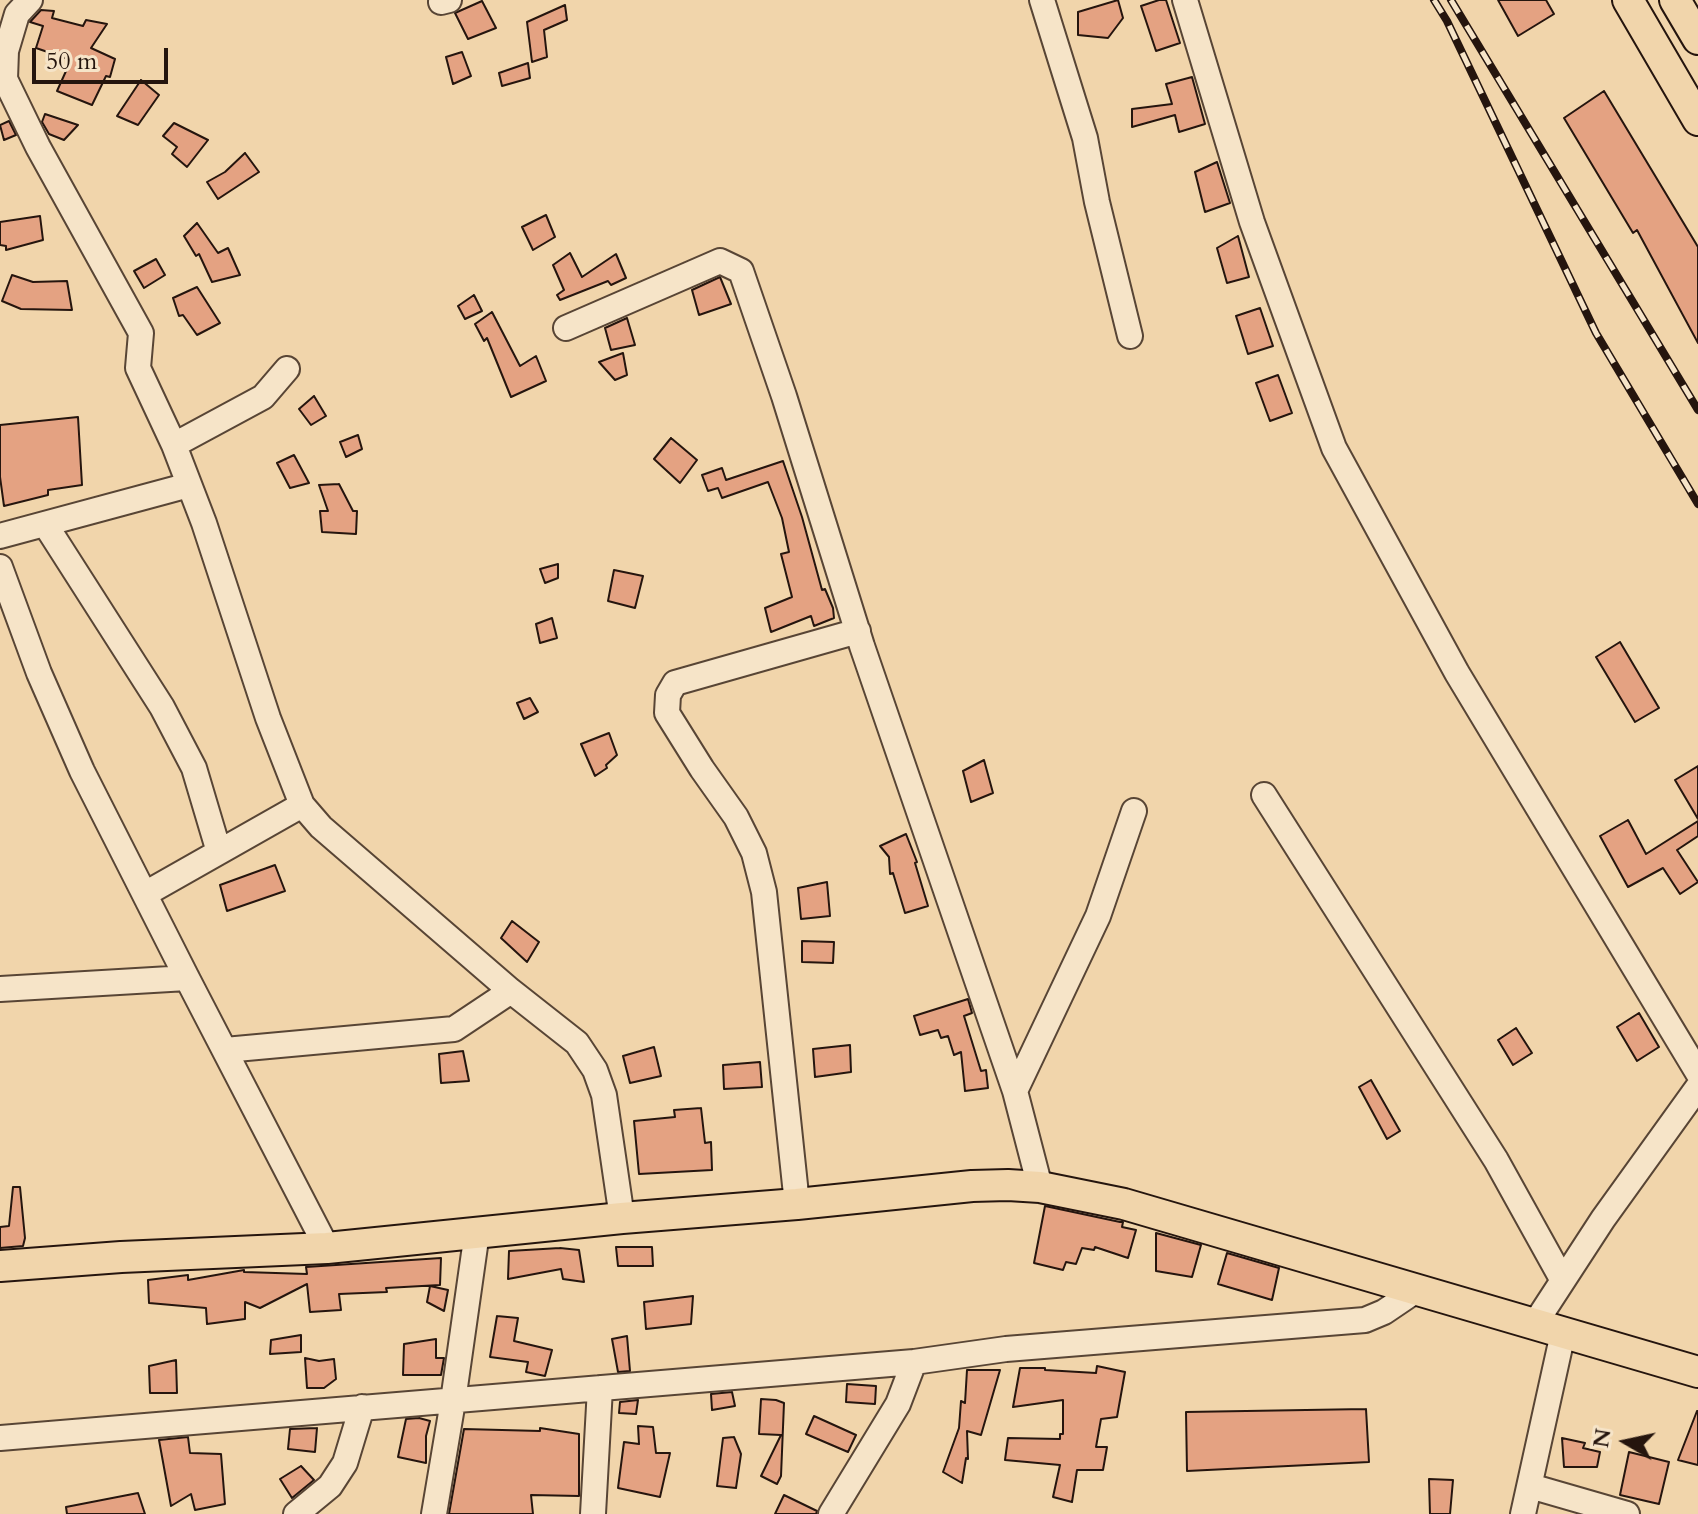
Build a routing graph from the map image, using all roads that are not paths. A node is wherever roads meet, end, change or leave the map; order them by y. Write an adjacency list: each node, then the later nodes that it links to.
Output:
1 (30, 0): 11 (street)
2 (1042, 0): 9 (street)
3 (1185, 0): 26 (street)
4 (1628, 0): 7 (main road)
5 (1675, 0): 6 (main road)
6 (1698, 39)
7 (1698, 120)
8 (566, 328): 16 (street)
9 (1130, 336)
10 (287, 369): 11 (street)
11 (174, 445): 12 (street)
12 (189, 485): 13 (street); 18 (street)
13 (45, 524): 14 (street); 20 (street)
14 (0, 536)
15 (0, 567): 21 (street)
16 (858, 631): 28 (street); 30 (street)
17 (1264, 795): 35 (street)
18 (302, 805): 20 (street); 24 (street)
19 (1134, 811): 28 (street)
20 (219, 852): 21 (street)
21 (145, 894): 22 (street)
22 (187, 978): 23 (street); 25 (street)
23 (0, 989)
24 (511, 991): 25 (street); 31 (street)
25 (225, 1050): 33 (street)
26 (1698, 1073)
27 (1698, 1087): 35 (street)
28 (1015, 1091): 29 (street)
29 (1040, 1187): 30 (main road); 36 (main road)
30 (797, 1204): 31 (main road)
31 (622, 1218): 32 (main road)
32 (477, 1232): 33 (main road); 42 (street)
33 (327, 1248): 34 (main road)
34 (0, 1266)
35 (1562, 1279): 37 (street)
36 (1418, 1289): 37 (main road); 39 (street)
37 (1534, 1325): 38 (main road)
38 (1563, 1333): 40 (main road); 45 (street)
39 (914, 1362): 41 (street); 49 (street)
40 (1698, 1372)
41 (600, 1388): 42 (street); 48 (street)
42 (453, 1401): 43 (street); 47 (street)
43 (362, 1407): 44 (street); 46 (street)
44 (0, 1438)
45 (1530, 1486): 50 (street); 51 (street)
46 (296, 1514)
47 (434, 1514)
48 (593, 1514)
49 (831, 1514)
50 (1523, 1514)
51 (1627, 1514)

